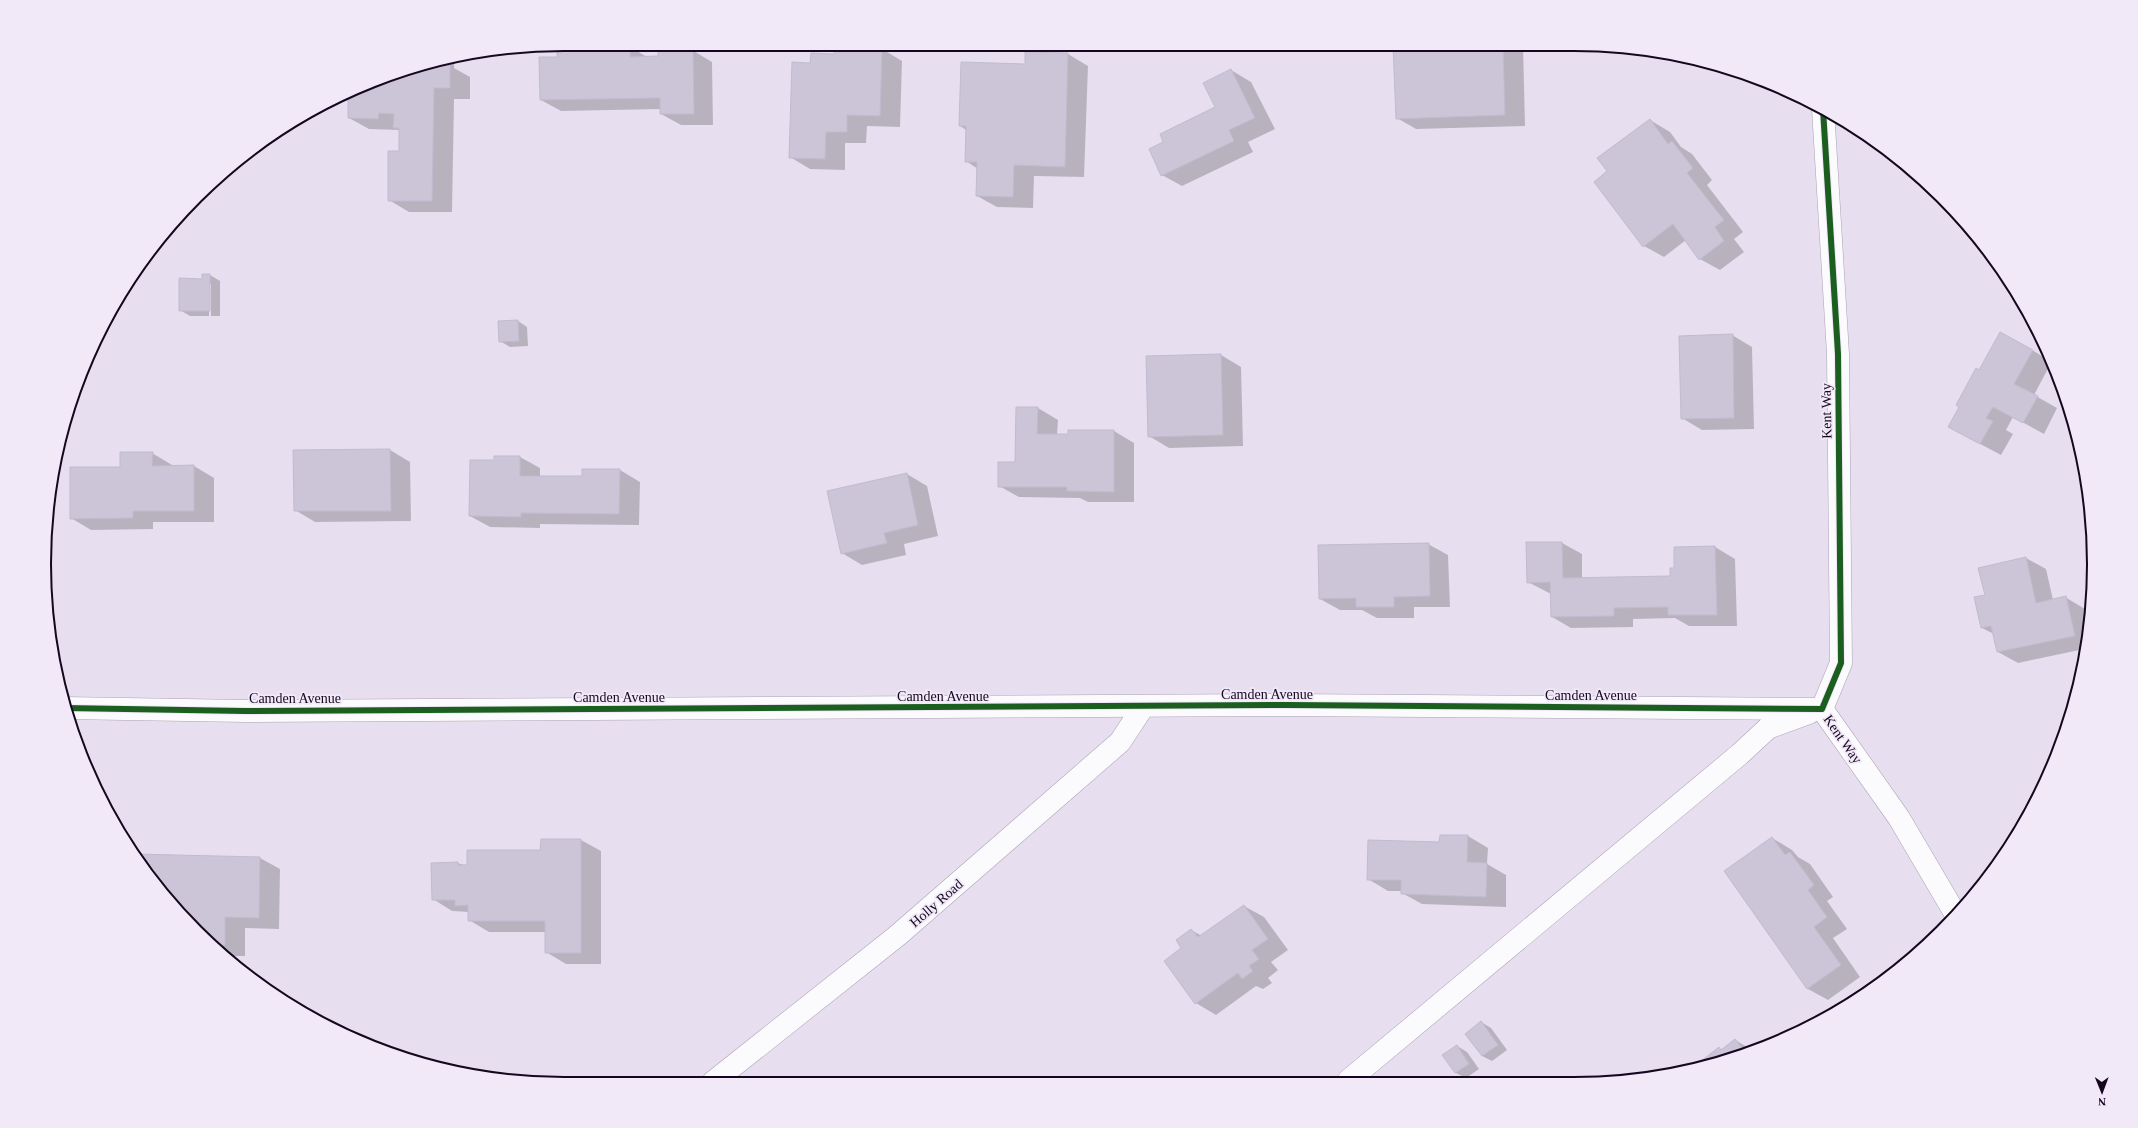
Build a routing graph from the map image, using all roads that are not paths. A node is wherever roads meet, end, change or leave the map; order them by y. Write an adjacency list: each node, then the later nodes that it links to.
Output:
1 (1823, 116): 4 (street, Kent Way)
2 (1143, 707): 3 (street, Camden Avenue); 4 (street, Camden Avenue); 6 (street, Holly Road)
3 (71, 708)
4 (1822, 709): 5 (street, Kent Way); 7 (street)
5 (1953, 910)
6 (719, 1077)
7 (1353, 1077)

